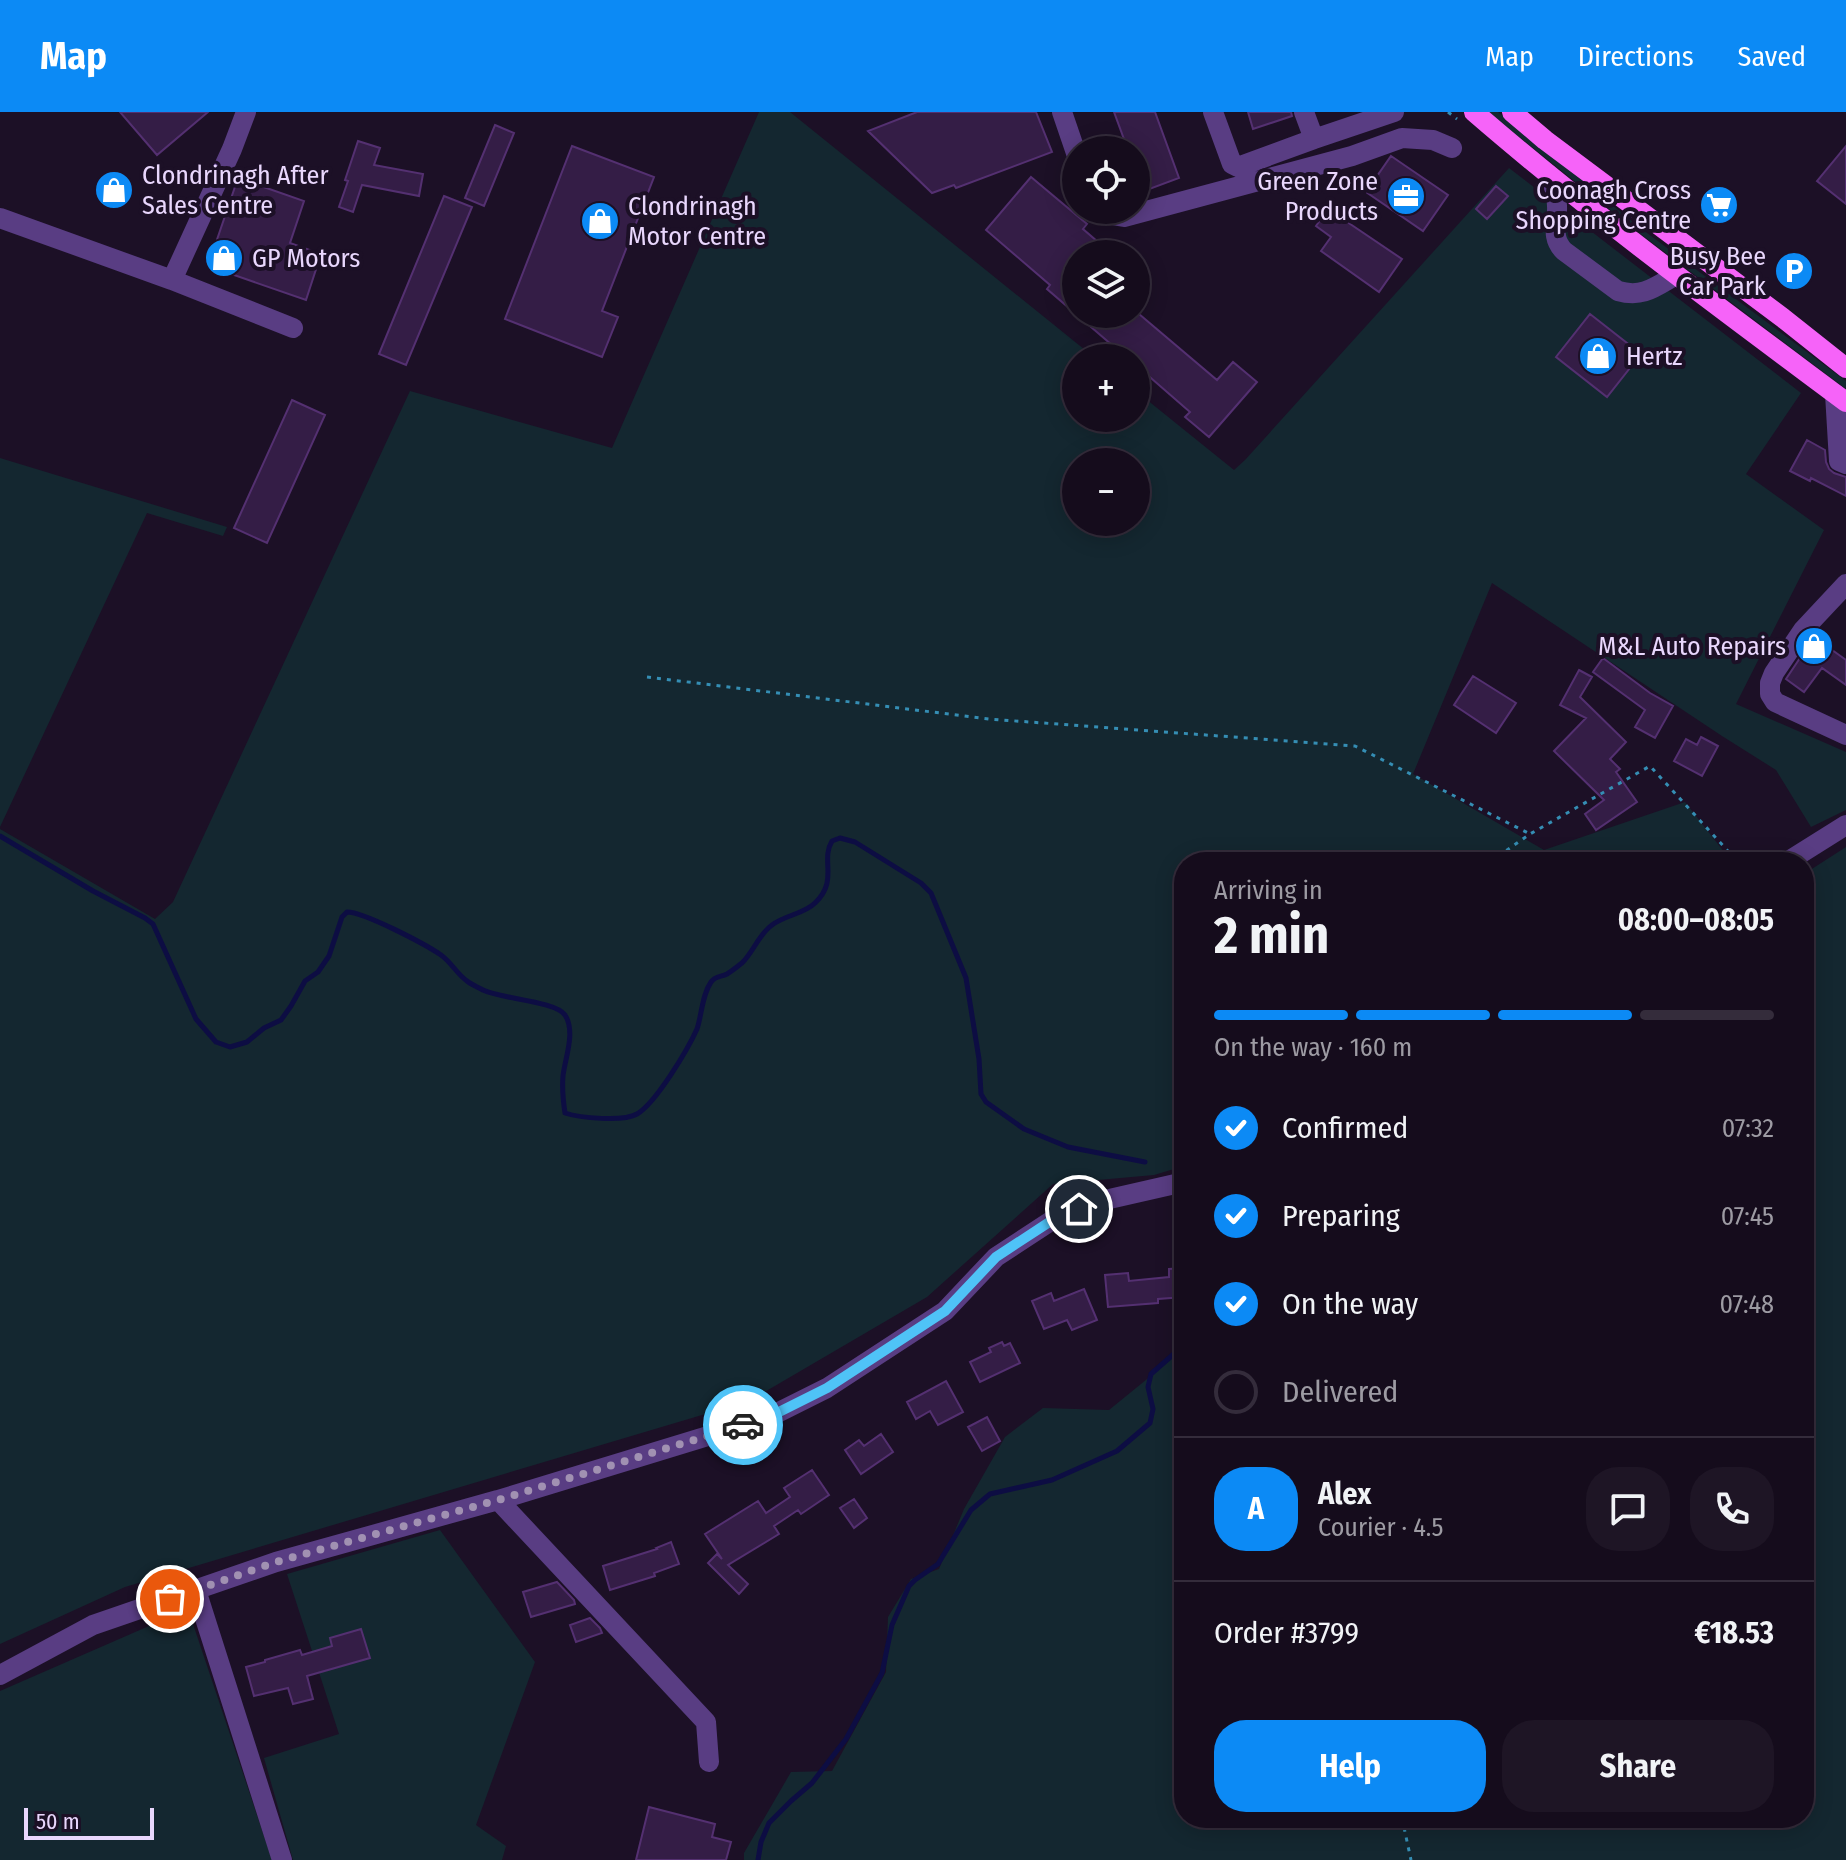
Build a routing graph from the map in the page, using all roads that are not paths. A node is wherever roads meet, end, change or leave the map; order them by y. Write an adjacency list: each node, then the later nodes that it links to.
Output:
1 (246, 112): 15 (street)
2 (1062, 112): 8 (street)
3 (1213, 112): 9 (street)
4 (1304, 112): 9 (street)
5 (1474, 112): 11 (main road)
6 (1512, 112): 17 (main road)
7 (1389, 113): 9 (street)
8 (1070, 136)
9 (1314, 139)
10 (1452, 148): 12 (street)
11 (1548, 174): 14 (main road); 14 (street)
12 (1150, 210)
13 (0, 218): 15 (street)
14 (1676, 275): 18 (main road)
15 (172, 280): 16 (street)
16 (293, 328)
17 (1846, 368)
18 (1840, 398): 19 (street)
19 (1846, 464)
20 (1846, 584): 21 (street)
21 (1846, 735)
22 (1846, 825): 23 (street)
23 (1803, 852)
24 (1174, 1184): 25 (street)
25 (498, 1500): 26 (street); 28 (street)
26 (196, 1590): 27 (street); 29 (street)
27 (0, 1675)
28 (709, 1762)
29 (282, 1860)

